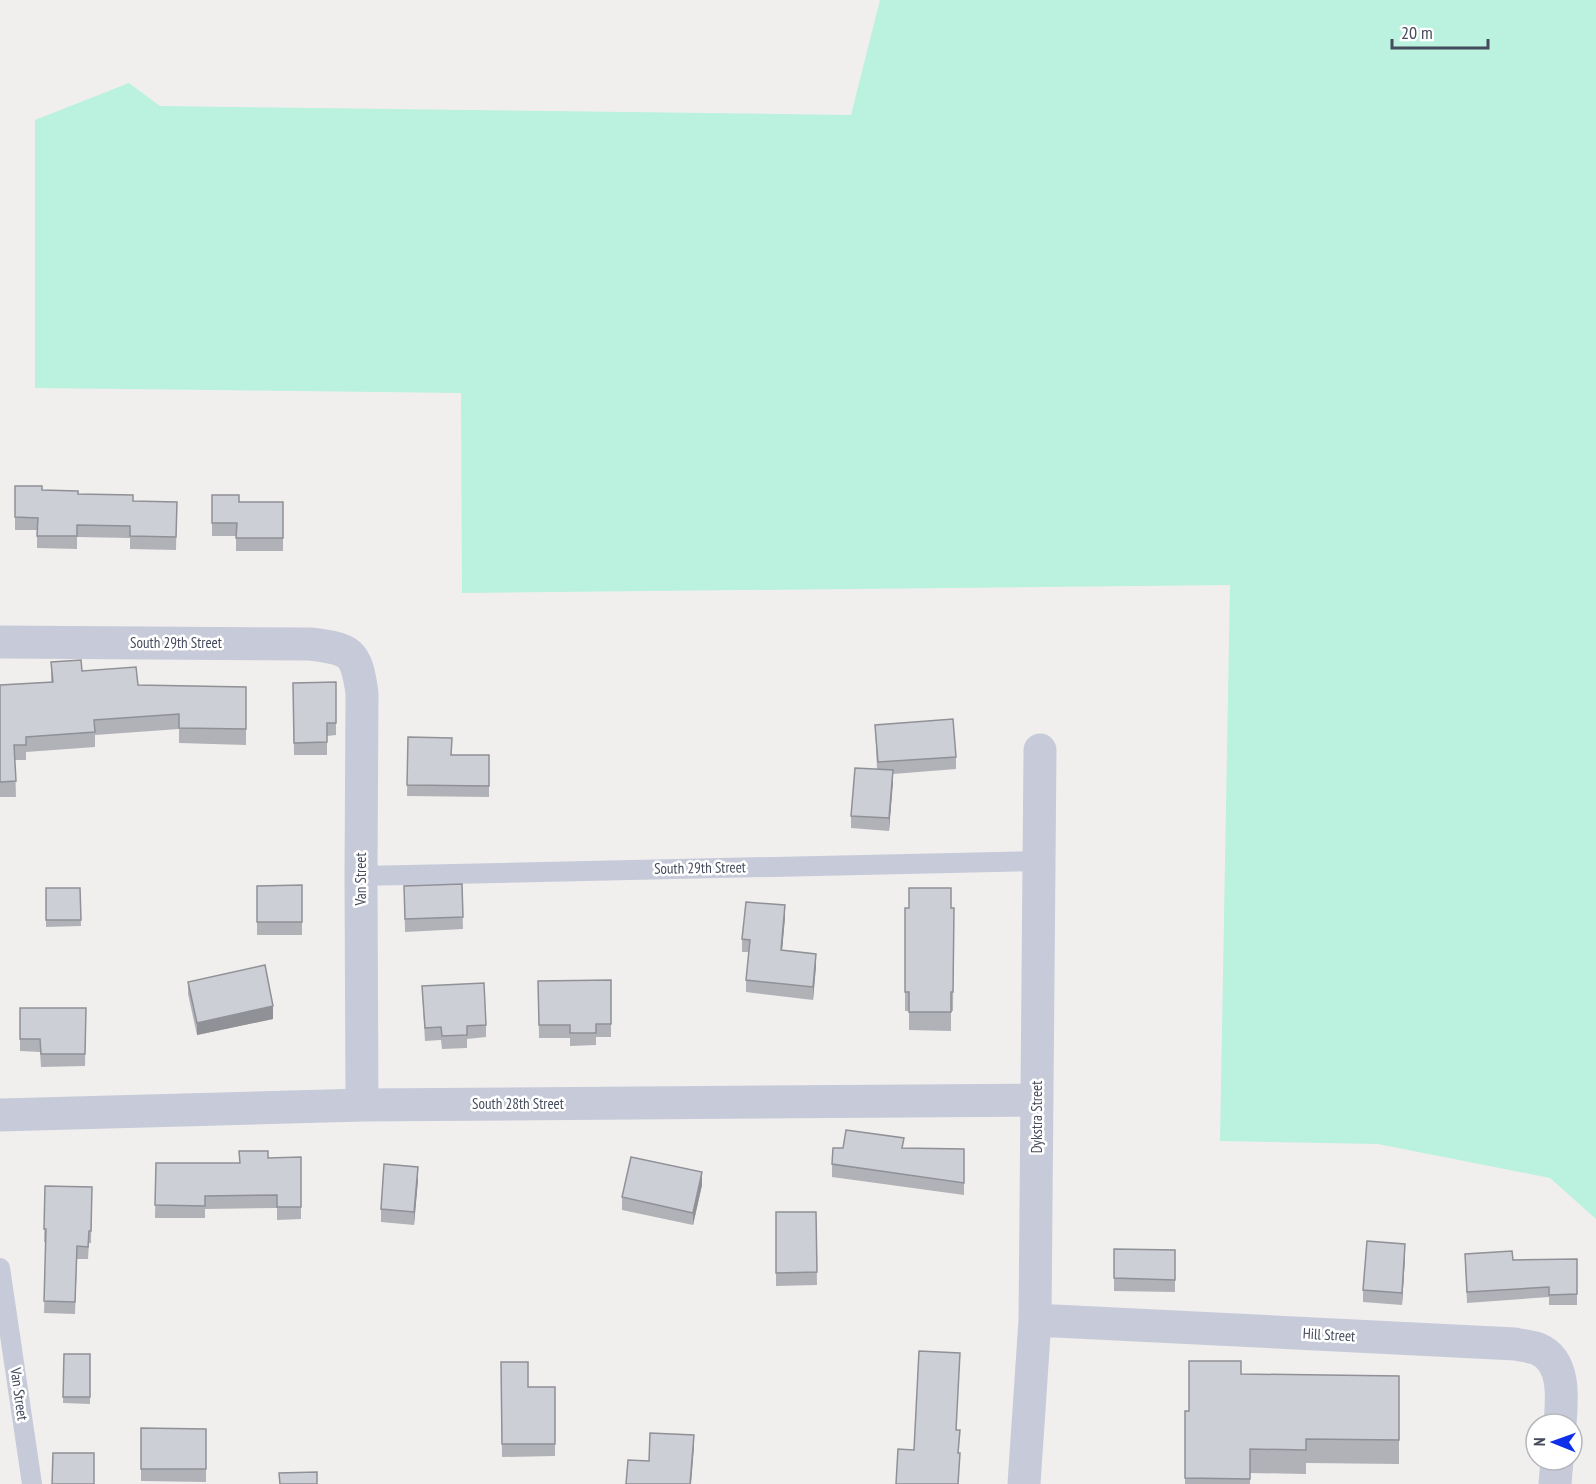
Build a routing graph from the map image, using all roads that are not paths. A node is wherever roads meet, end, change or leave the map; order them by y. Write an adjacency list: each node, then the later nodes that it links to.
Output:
1 (0, 642): 2 (street, South 29th Street)
2 (351, 655): 5 (street, Van Street)
3 (1040, 750): 4 (street, Dykstra Street)
4 (1039, 861): 5 (lane, South 29th Street); 6 (street, Dykstra Street)
5 (361, 876): 7 (street, Van Street)
6 (1037, 1100): 7 (street, South 28th Street); 10 (street, Dykstra Street)
7 (362, 1105): 8 (street, South 28th Street)
8 (0, 1114)
9 (0, 1268): 12 (lane, Van Street)
10 (1035, 1320): 11 (street, Hill Street); 13 (street, Dykstra Street)
11 (1561, 1412)
12 (32, 1484)
13 (1024, 1484)

